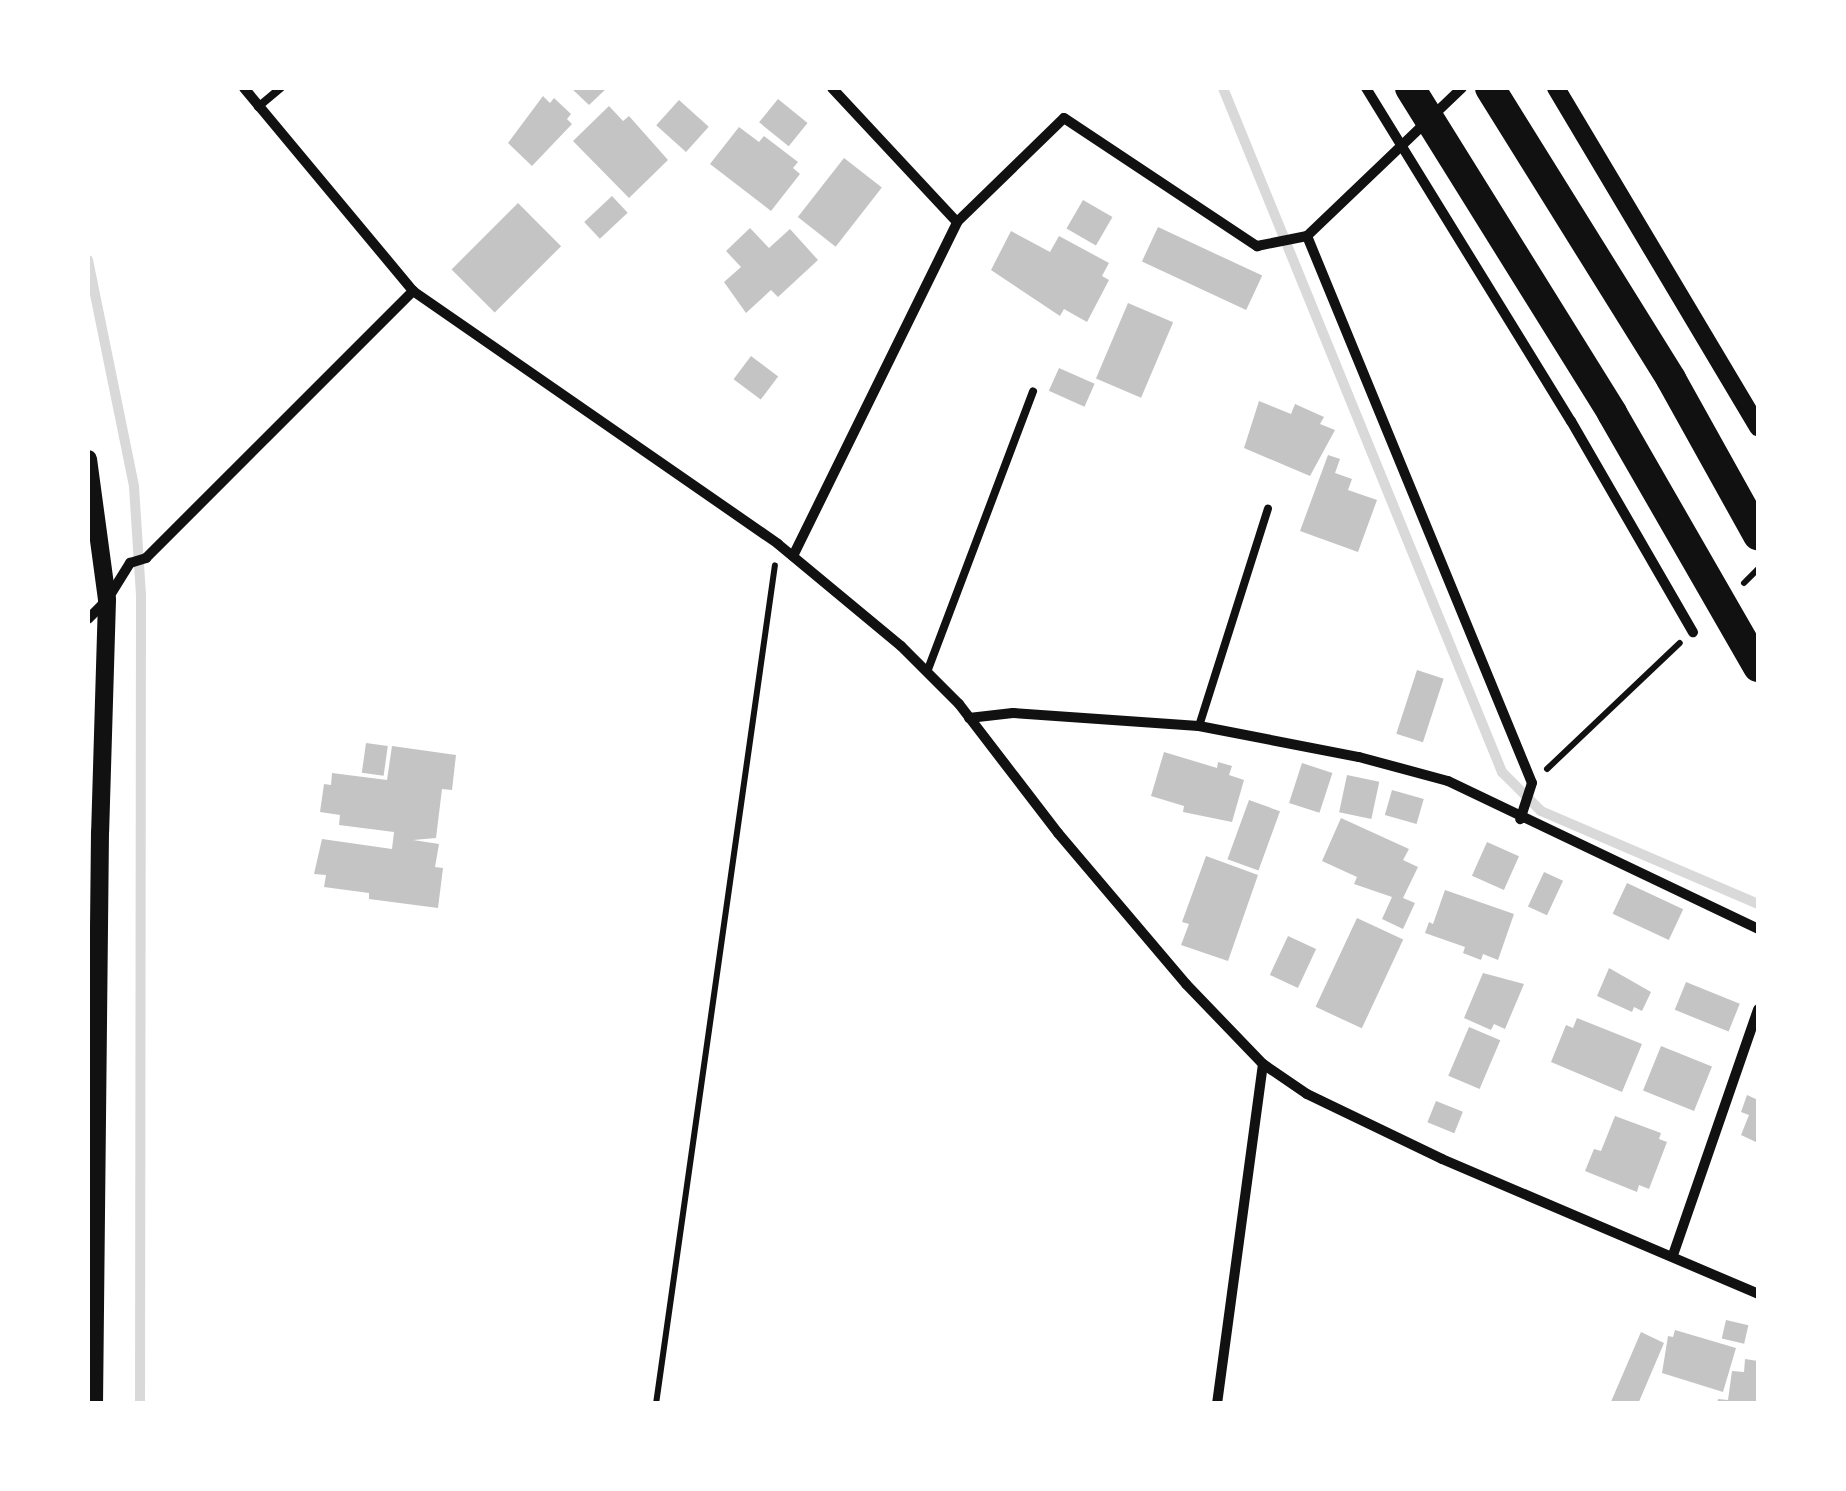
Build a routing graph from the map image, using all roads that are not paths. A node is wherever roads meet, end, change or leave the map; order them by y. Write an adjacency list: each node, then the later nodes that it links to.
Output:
1 (244, 88): 9 (street)
2 (281, 88): 9 (lane)
3 (832, 88): 11 (street)
4 (1366, 88): 10 (street)
5 (1410, 88): 23 (highway)
6 (1462, 88): 10 (street)
7 (1490, 88): 18 (highway)
8 (1556, 88): 15 (street)
9 (258, 107): 13 (street)
10 (1404, 147): 12 (street); 22 (street)
11 (957, 222): 12 (street); 19 (street)
12 (1307, 236): 27 (street)
13 (412, 291): 19 (street); 20 (street)
14 (1033, 391): 24 (lane)
15 (1758, 427)
16 (88, 459): 20 (street)
17 (1268, 509): 26 (lane)
18 (1758, 535)
19 (792, 556): 24 (street)
20 (107, 600): 21 (street); 31 (street)
21 (88, 619)
22 (1692, 632)
23 (1758, 667)
24 (927, 672): 25 (street)
25 (970, 718): 26 (street); 30 (street)
26 (1199, 726): 27 (street)
27 (1520, 819): 28 (street)
28 (1758, 929)
29 (1758, 1010): 32 (street)
30 (1263, 1064): 32 (street); 35 (street)
31 (91, 1222): 34 (street)
32 (1673, 1255): 33 (street)
33 (1758, 1294)
34 (94, 1404)
35 (1217, 1404)

